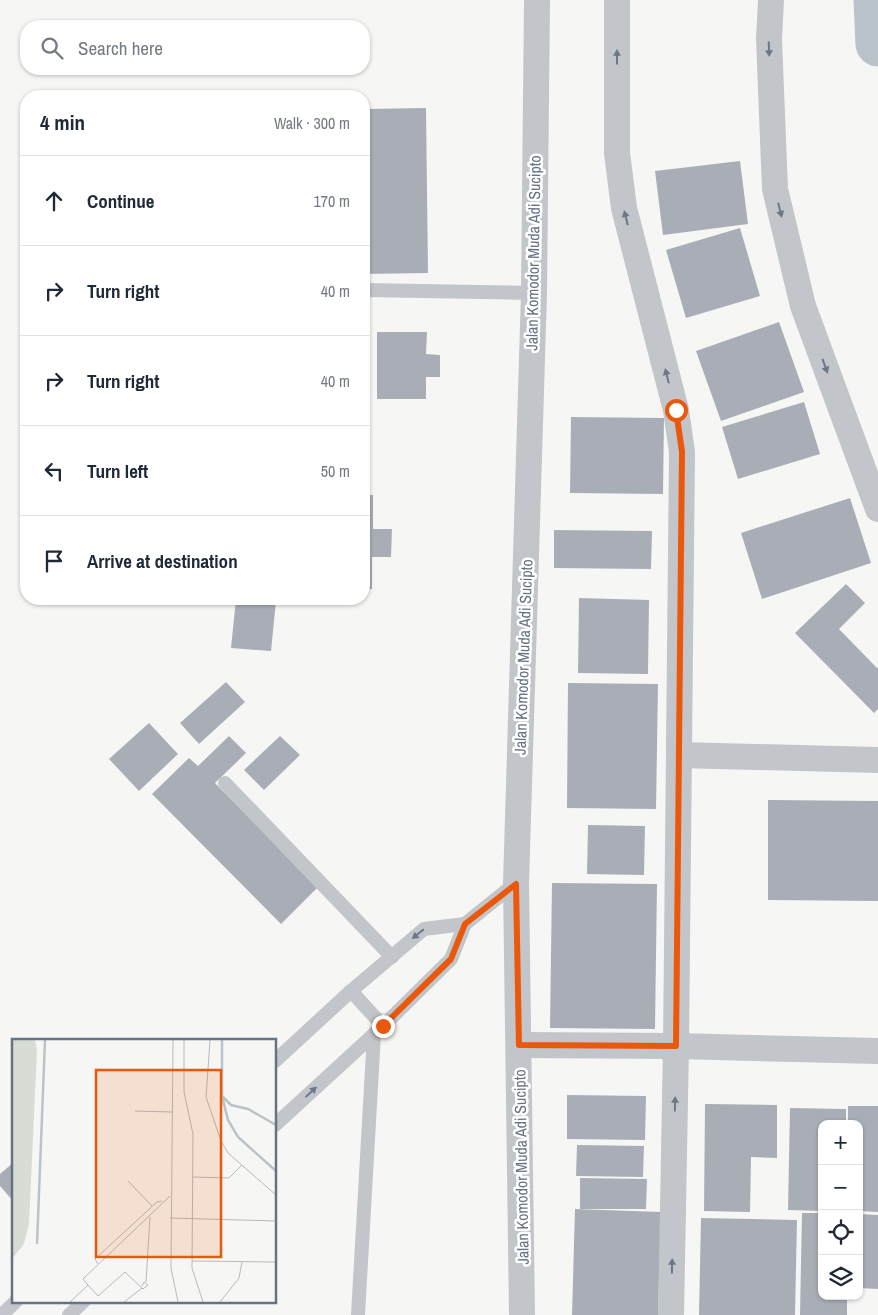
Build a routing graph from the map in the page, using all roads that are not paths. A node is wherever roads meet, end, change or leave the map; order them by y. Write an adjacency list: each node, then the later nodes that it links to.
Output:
1 (536, 0): 5 (street, Jalan Komodor Muda Adi Sucipto)
2 (617, 0): 7 (street, one-way to 2)
3 (772, 0): 6 (street, one-way to 6)
4 (370, 290): 5 (lane)
5 (534, 293): 10 (street, Jalan Komodor Muda Adi Sucipto)
6 (878, 509)
7 (679, 755): 8 (street); 16 (street)
8 (878, 760)
9 (225, 783): 12 (lane)
10 (516, 884): 11 (lane); 15 (street, Jalan Komodor Muda Adi Sucipto)
11 (465, 924): 12 (lane, one-way to 12); 14 (lane)
12 (392, 957): 13 (lane)
13 (351, 991): 14 (lane); 18 (lane)
14 (378, 1030): 19 (lane, one-way to 14); 24 (lane)
15 (519, 1045): 16 (street); 25 (street, Jalan Komodor Muda Adi Sucipto)
16 (676, 1046): 17 (street); 26 (street, one-way to 16)
17 (878, 1051)
18 (276, 1061)
19 (276, 1124)
20 (15, 1302): 22 (lane)
21 (83, 1302): 23 (lane)
22 (2, 1315)
23 (69, 1315)
24 (358, 1315)
25 (522, 1315)
26 (671, 1315)

